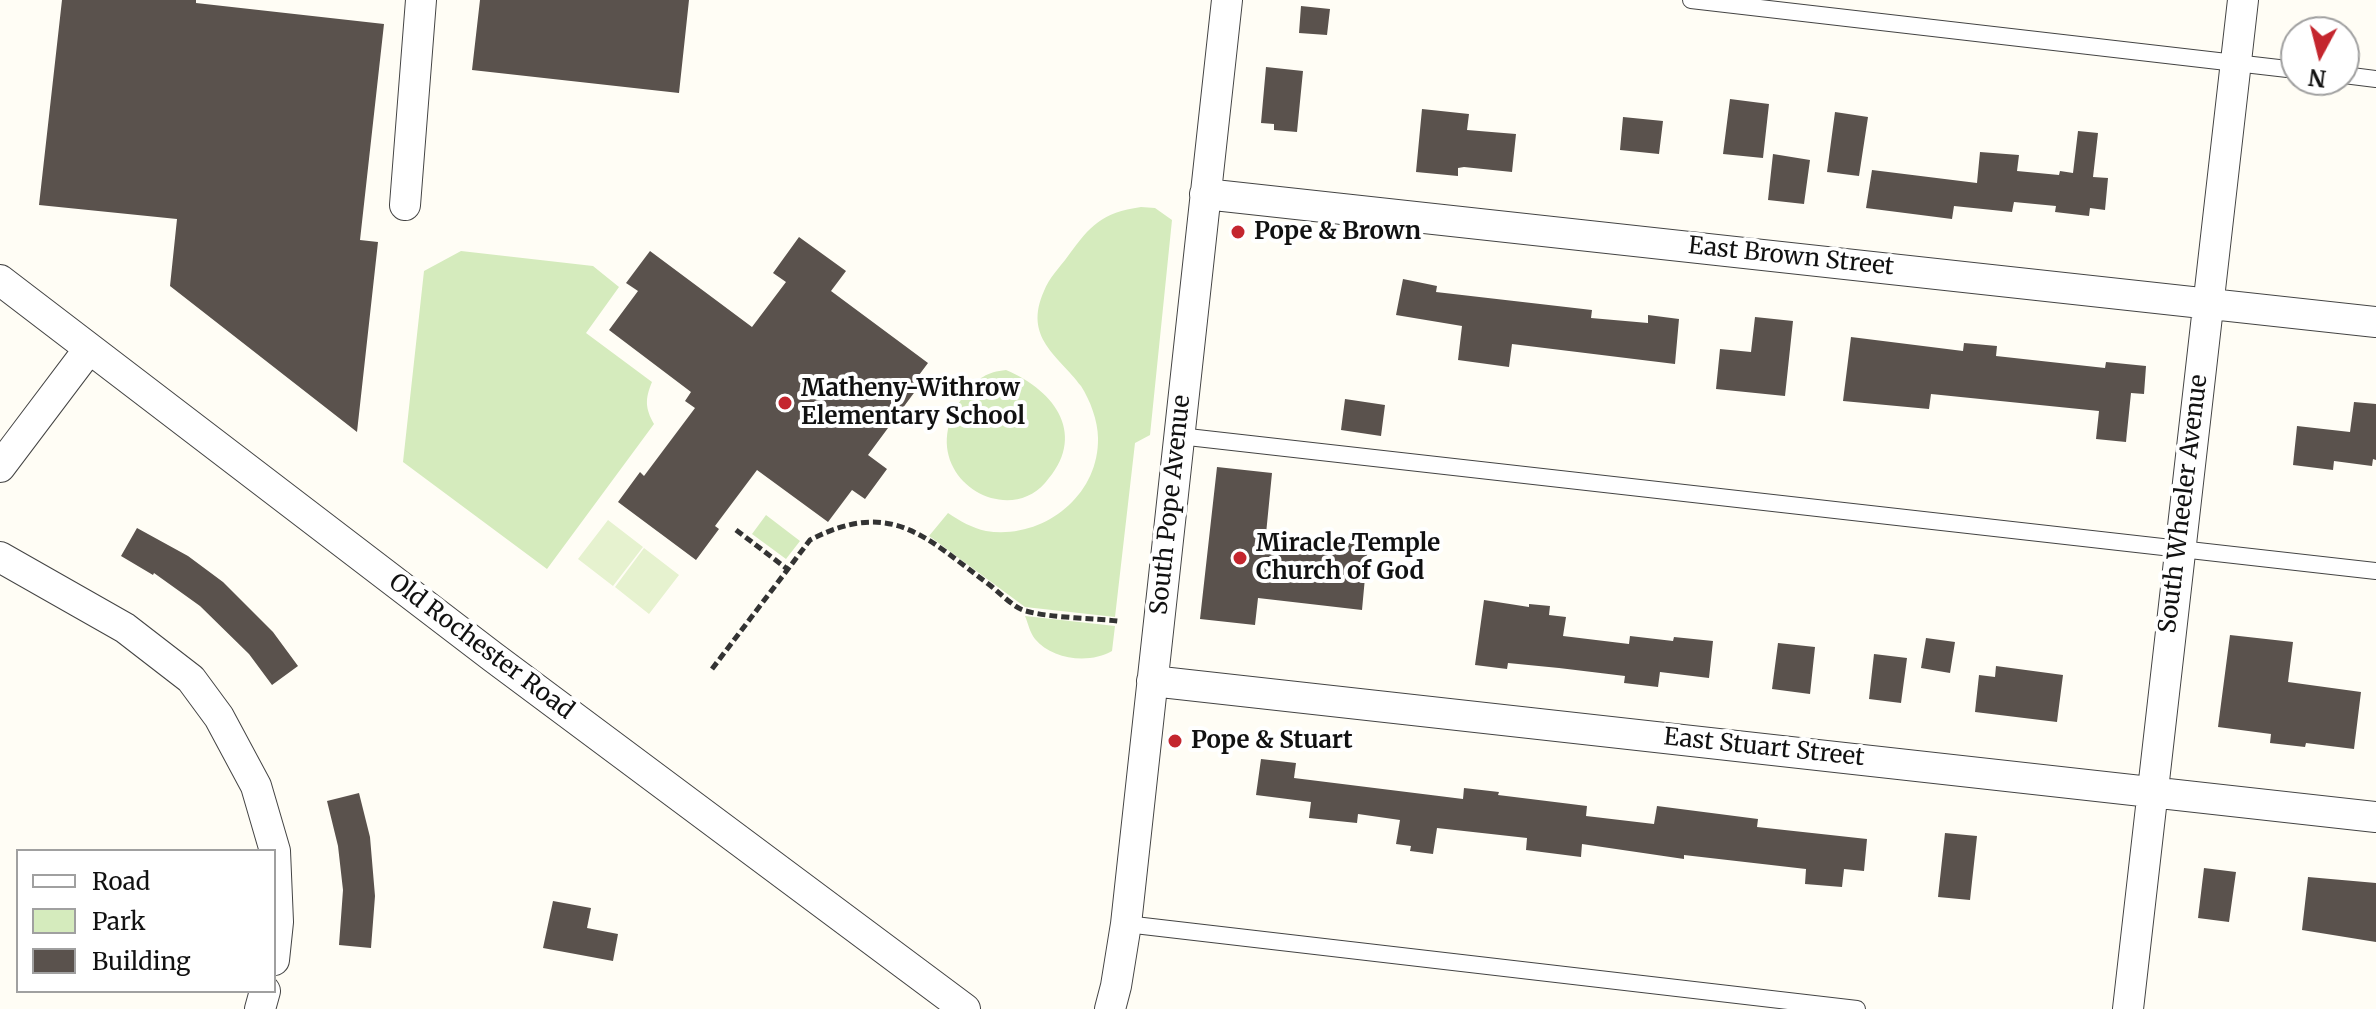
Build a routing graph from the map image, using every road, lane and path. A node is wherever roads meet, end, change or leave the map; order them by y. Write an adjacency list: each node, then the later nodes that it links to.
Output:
1 (421, 0): 8 (street)
2 (1227, 0): 7 (street, South Pope Avenue)
3 (1691, 0): 5 (lane)
4 (2243, 0): 5 (street, South Wheeler Avenue)
5 (2236, 63): 6 (lane); 10 (street, South Wheeler Avenue)
6 (2280, 68)
7 (1205, 194): 10 (street, East Brown Street); 14 (street, South Pope Avenue)
8 (405, 205)
9 (0, 280): 12 (street, Old Rochester Road)
10 (2207, 302): 11 (street, East Brown Street); 18 (street, South Wheeler Avenue)
11 (2376, 322)
12 (89, 349): 16 (street); 31 (street, Old Rochester Road)
13 (1257, 427): 15 (lane)
14 (1179, 436): 15 (lane); 24 (street, South Pope Avenue)
15 (1256, 445): 18 (lane)
16 (0, 467)
17 (736, 530): 20 (path)
18 (2179, 549): 21 (lane); 25 (street, South Wheeler Avenue)
19 (0, 557): 27 (street)
20 (786, 568): 22 (path); 23 (path)
21 (2376, 571)
22 (1118, 621)
23 (712, 669)
24 (1152, 681): 25 (street, East Stuart Street); 29 (street, South Pope Avenue)
25 (2151, 791): 26 (street, East Stuart Street); 34 (street, South Wheeler Avenue)
26 (2376, 817)
27 (274, 849)
28 (276, 875): 30 (street)
29 (1126, 924): 32 (street, South Pope Avenue); 33 (lane)
30 (276, 941)
31 (965, 1009)
32 (1110, 1009)
33 (1857, 1009)
34 (2128, 1009)

